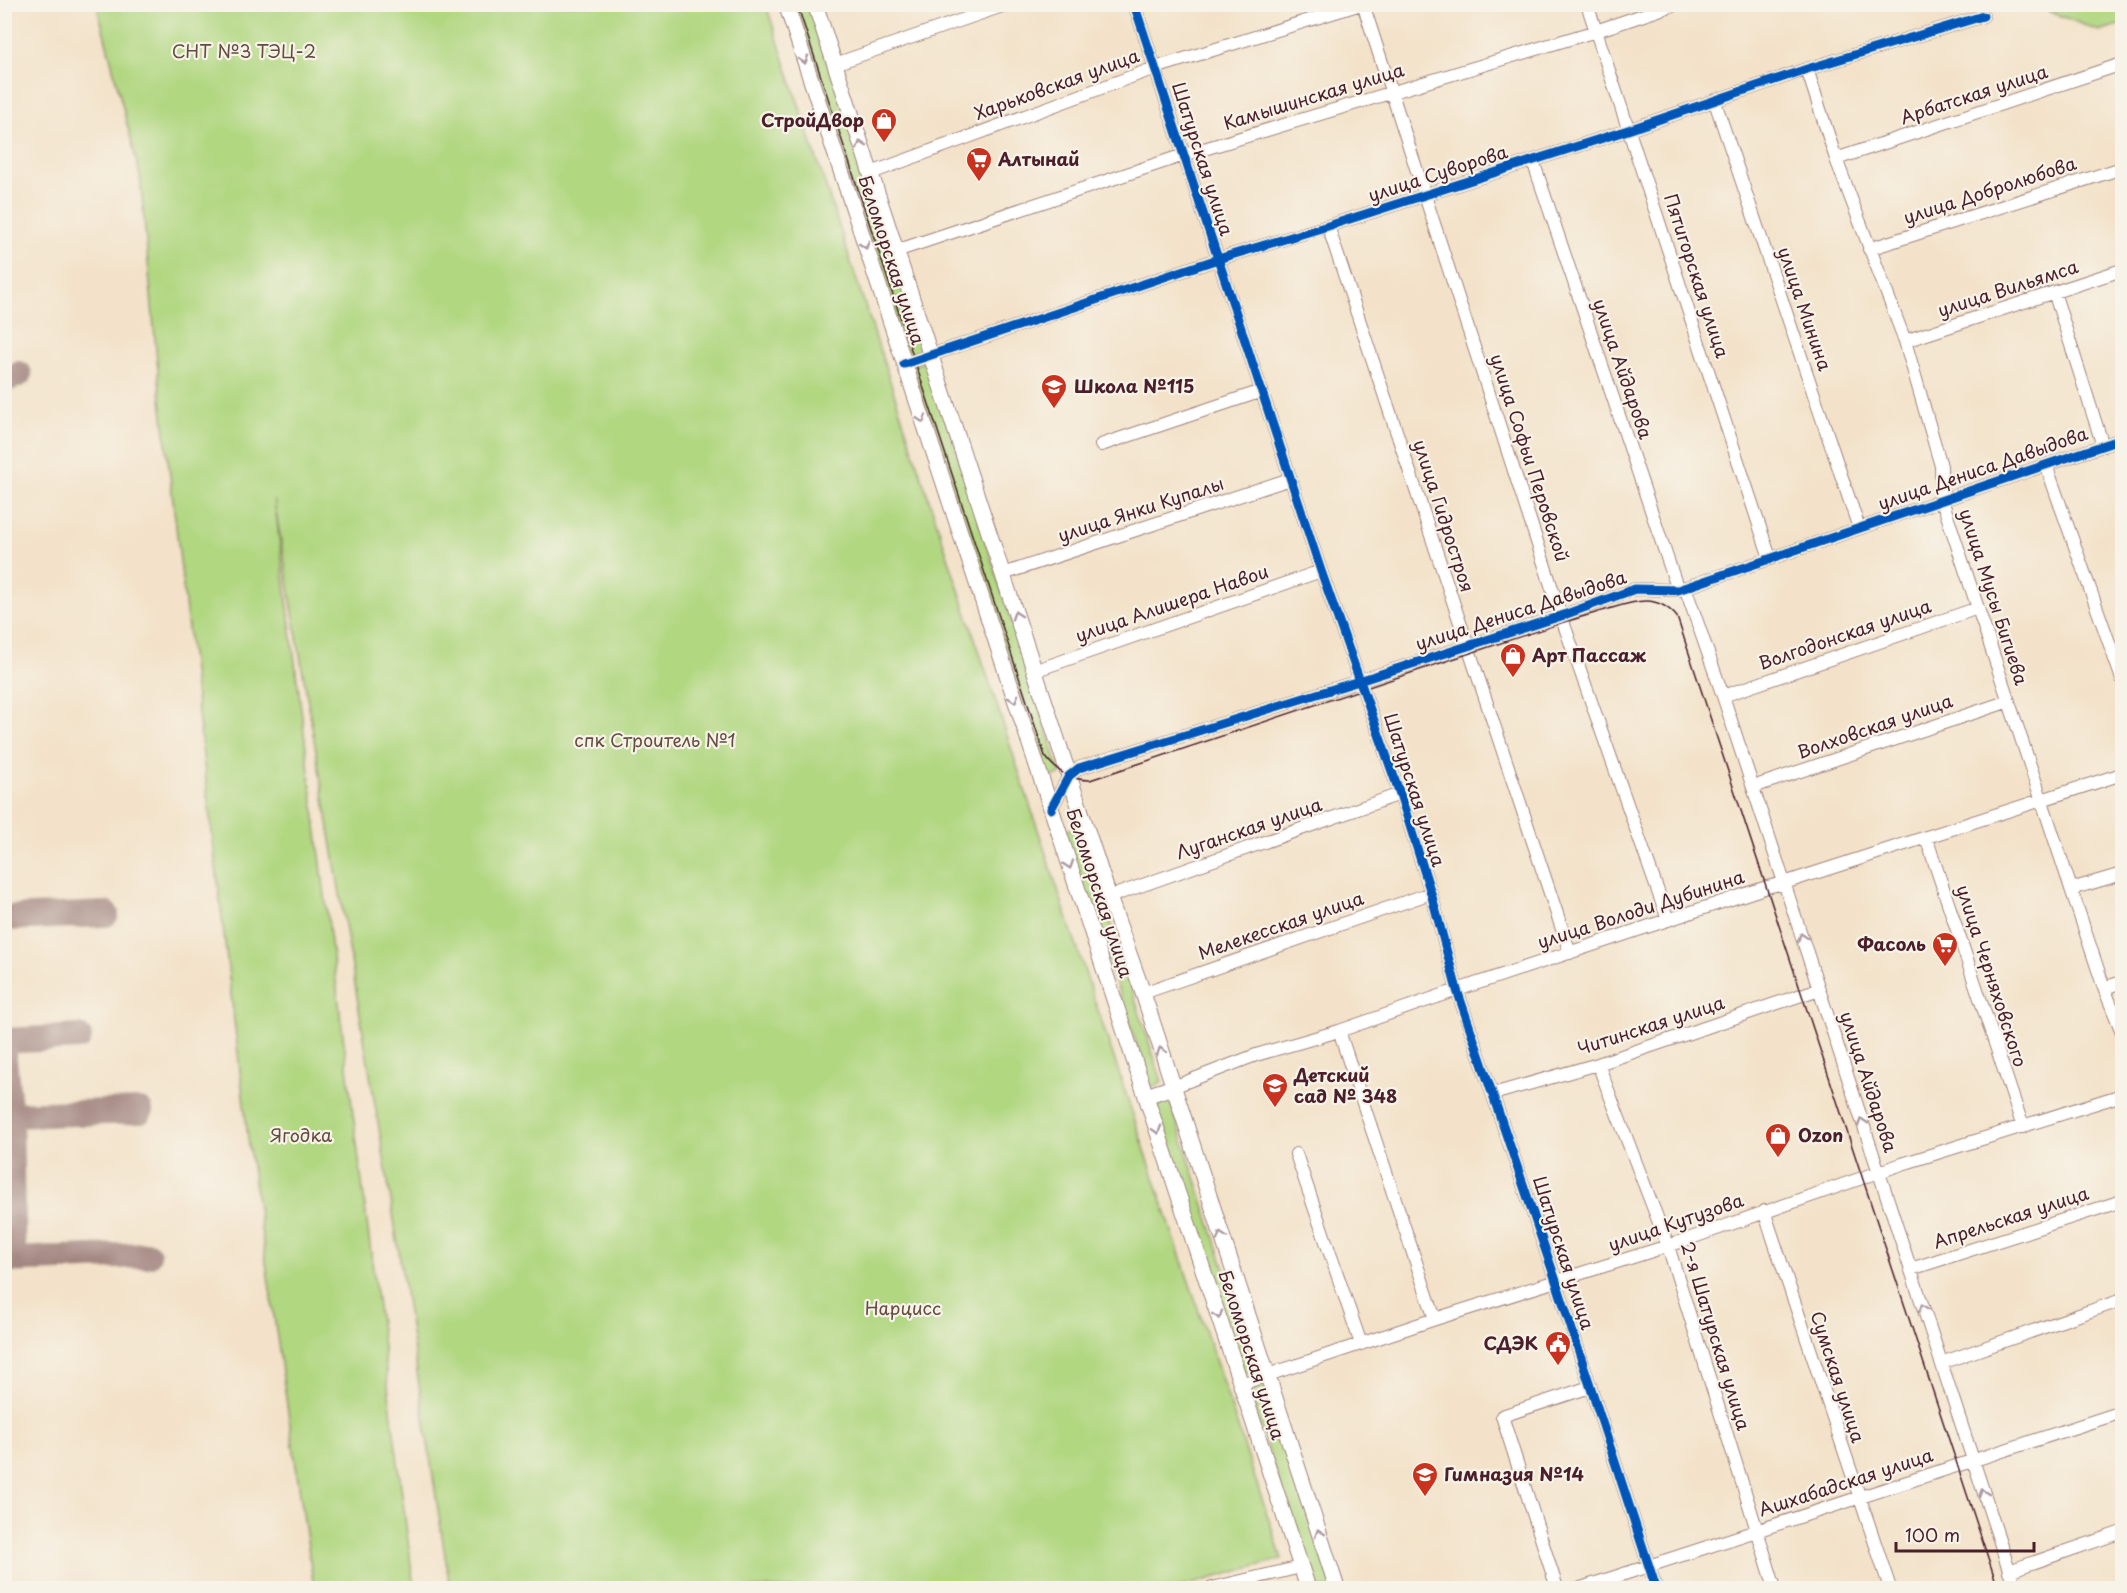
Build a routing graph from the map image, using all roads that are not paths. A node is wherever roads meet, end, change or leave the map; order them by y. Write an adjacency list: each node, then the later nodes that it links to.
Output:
1 (786, 4): 31 (main road, Беломорская улица, one-way to 31)
2 (815, 4): 10 (main road, Беломорская улица)
3 (1008, 4): 10 (street)
4 (1134, 4): 12 (street, Шатурская улица)
5 (1362, 4): 12 (street, Харьковская улица); 14 (street, улица Софьи Перовской)
6 (1587, 4): 9 (street, Пятигорская улица)
7 (1676, 4): 9 (street, Камышинская улица)
8 (1983, 16): 13 (street, улица Суворова)
9 (1596, 31): 14 (street, Камышинская улица); 16 (street, Пятигорская улица)
10 (835, 64): 21 (main road, Беломорская улица, one-way to 10)
11 (2122, 64): 18 (street, Арбатская улица)
12 (1155, 68): 17 (street, Шатурская улица); 21 (street, Харьковская улица)
13 (1807, 69): 15 (street, улица Суворова); 18 (street, улица Мусы Бигиева)
14 (1391, 93): 17 (street, Камышинская улица); 22 (street, улица Софьи Перовской)
15 (1715, 102): 16 (street, улица Суворова); 39 (street, улица Минина)
16 (1628, 130): 19 (street, улица Суворова); 40 (street, Пятигорская улица)
17 (1184, 155): 25 (street, Камышинская улица); 26 (street, Шатурская улица)
18 (1836, 159): 24 (street, улица Мусы Бигиева)
19 (1533, 161): 22 (street, улица Суворова); 43 (street, улица Айдарова)
20 (2122, 168): 24 (street, улица Добролюбова)
21 (870, 173): 25 (main road, Беломорская улица)
22 (1424, 196): 23 (street, улица Суворова); 45 (street, улица Софьи Перовской)
23 (1328, 226): 26 (street, улица Суворова); 46 (street, улица Гидростроя)
24 (1869, 249): 29 (street, улица Мусы Бигиева)
25 (896, 251): 30 (main road, Беломорская улица)
26 (1218, 259): 30 (street, улица Суворова); 32 (street, Шатурская улица)
27 (2122, 270): 28 (street, улица Вильямса)
28 (2054, 292): 29 (street, улица Вильямса); 35 (street)
29 (1905, 342): 38 (street, улица Мусы Бигиева)
30 (930, 355): 31 (street, улица Суворова); 42 (main road, Беломорская улица)
31 (904, 364): 57 (main road, Беломорская улица, one-way to 57)
32 (1262, 392): 34 (street); 37 (street, Шатурская улица)
33 (2122, 439): 35 (street, улица Дениса Давыдова)
34 (1101, 445)
35 (2103, 446): 36 (street, улица Дениса Давыдова)
36 (2046, 465): 38 (street, улица Дениса Давыдова); 48 (street)
37 (1290, 479): 41 (street, Шатурская улица); 42 (street, улица Янки Купалы)
38 (1942, 500): 39 (street, улица Дениса Давыдова); 44 (street, улица Мусы Бигиева)
39 (1859, 528): 40 (street, улица Дениса Давыдова)
40 (1770, 558): 43 (street, улица Дениса Давыдова)
41 (1321, 571): 47 (street, улица Алишера Навои); 49 (street, Шатурская улица)
42 (1003, 574): 47 (main road, Беломорская улица, one-way to 42)
43 (1682, 588): 45 (street, улица Дениса Давыдова); 50 (street, улица Айдарова)
44 (1978, 608): 50 (street, Волгодонская улица); 51 (street, улица Мусы Бигиева)
45 (1561, 616): 46 (street, улица Дениса Давыдова); 64 (street, улица Софьи Перовской)
46 (1468, 646): 49 (street, улица Дениса Давыдова); 65 (street, улица Гидростроя)
47 (1034, 671): 53 (main road, Беломорская улица)
48 (2122, 679)
49 (1359, 681): 53 (street, улица Дениса Давыдова); 55 (street, Шатурская улица)
50 (1723, 696): 54 (street, улица Айдарова)
51 (2009, 701): 54 (street, Волховская улица); 56 (street, улица Мусы Бигиева)
52 (2122, 774): 56 (street, улица Володи Дубинина)
53 (1069, 776): 57 (street); 63 (main road, Беломорская улица)
54 (1754, 787): 60 (street, улица Айдарова)
55 (1400, 794): 62 (street, Шатурская улица); 63 (street, Луганская улица)
56 (2041, 800): 58 (street, улица Володи Дубинина); 61 (street, улица Мусы Бигиева)
57 (1051, 809): 77 (main road, Беломорская улица, one-way to 77)
58 (1926, 837): 60 (street, улица Володи Дубинина); 78 (street, улица Черняховского)
59 (2122, 874): 61 (street)
60 (1784, 883): 64 (street, улица Володи Дубинина); 68 (street, улица Айдарова, one-way to 60)
61 (2071, 890): 67 (street, улица Мусы Бигиева)
62 (1431, 893): 69 (street, Шатурская улица); 70 (street, Мелекесская улица)
63 (1109, 897): 70 (main road, Беломорская улица)
64 (1668, 920): 65 (street, улица Володи Дубинина)
65 (1570, 953): 69 (street, улица Володи Дубинина)
66 (2122, 982): 67 (street)
67 (2104, 988): 72 (street, улица Мусы Бигиева)
68 (1819, 989): 73 (street, Читинская улица); 80 (street, улица Айдарова, one-way to 68)
69 (1457, 990): 71 (street, улица Володи Дубинина); 75 (street, Шатурская улица)
70 (1143, 993): 74 (main road, Беломорская улица, one-way to 70)
71 (1339, 1031): 74 (street, улица Володи Дубинина); 87 (street)
72 (2122, 1032)
73 (1598, 1064): 75 (street, Читинская улица); 83 (street, 2-я Шатурская улица)
74 (1173, 1087): 77 (main road); 90 (main road, Беломорская улица, one-way to 74)
75 (1493, 1094): 85 (street, Шатурская улица)
76 (2122, 1095): 78 (street, улица Кутузова)
77 (1146, 1096): 91 (main road, Беломорская улица, one-way to 91)
78 (2023, 1127): 80 (street, улица Кутузова)
79 (1296, 1154): 88 (street)
80 (1878, 1173): 82 (street, улица Кутузова); 84 (street, улица Айдарова)
81 (2122, 1201): 84 (street, Апрельская улица)
82 (1764, 1211): 83 (street, улица Кутузова); 95 (street, Сумская улица)
83 (1668, 1246): 85 (street, улица Кутузова); 96 (street, 2-я Шатурская улица)
84 (1911, 1269): 89 (street, улица Айдарова, one-way to 84)
85 (1556, 1281): 87 (street, улица Кутузова); 92 (street, Шатурская улица)
86 (2122, 1300): 89 (street)
87 (1435, 1319): 88 (street, улица Кутузова)
88 (1361, 1344): 90 (street, улица Кутузова)
89 (1941, 1363): 94 (street, улица Айдарова)
90 (1266, 1375): 91 (street, улица Кутузова); 103 (main road, Беломорская улица, one-way to 90)
91 (1240, 1384): 99 (main road, Беломорская улица)
92 (1590, 1387): 98 (street, Шатурская улица); 104 (street)
93 (2122, 1412): 94 (street, Ашхабадская улица)
94 (1973, 1461): 95 (street, Ашхабадская улица); 100 (street, улица Айдарова, one-way to 94)
95 (1858, 1498): 96 (street, Ашхабадская улица); 108 (street, Сумская улица)
96 (1757, 1531): 98 (street, Ашхабадская улица); 107 (street, 2-я Шатурская улица)
97 (2122, 1532): 100 (street)
98 (1648, 1566): 105 (street, Ашхабадская улица); 106 (street, Шатурская улица)
99 (1301, 1567): 101 (street); 102 (main road, Беломорская улица)
100 (2009, 1571): 109 (street, улица Айдарова)
101 (1212, 1588)
102 (1308, 1588)
103 (1337, 1588)
104 (1557, 1588)
105 (1581, 1588)
106 (1656, 1588)
107 (1775, 1588)
108 (1890, 1588)
109 (2015, 1588)

